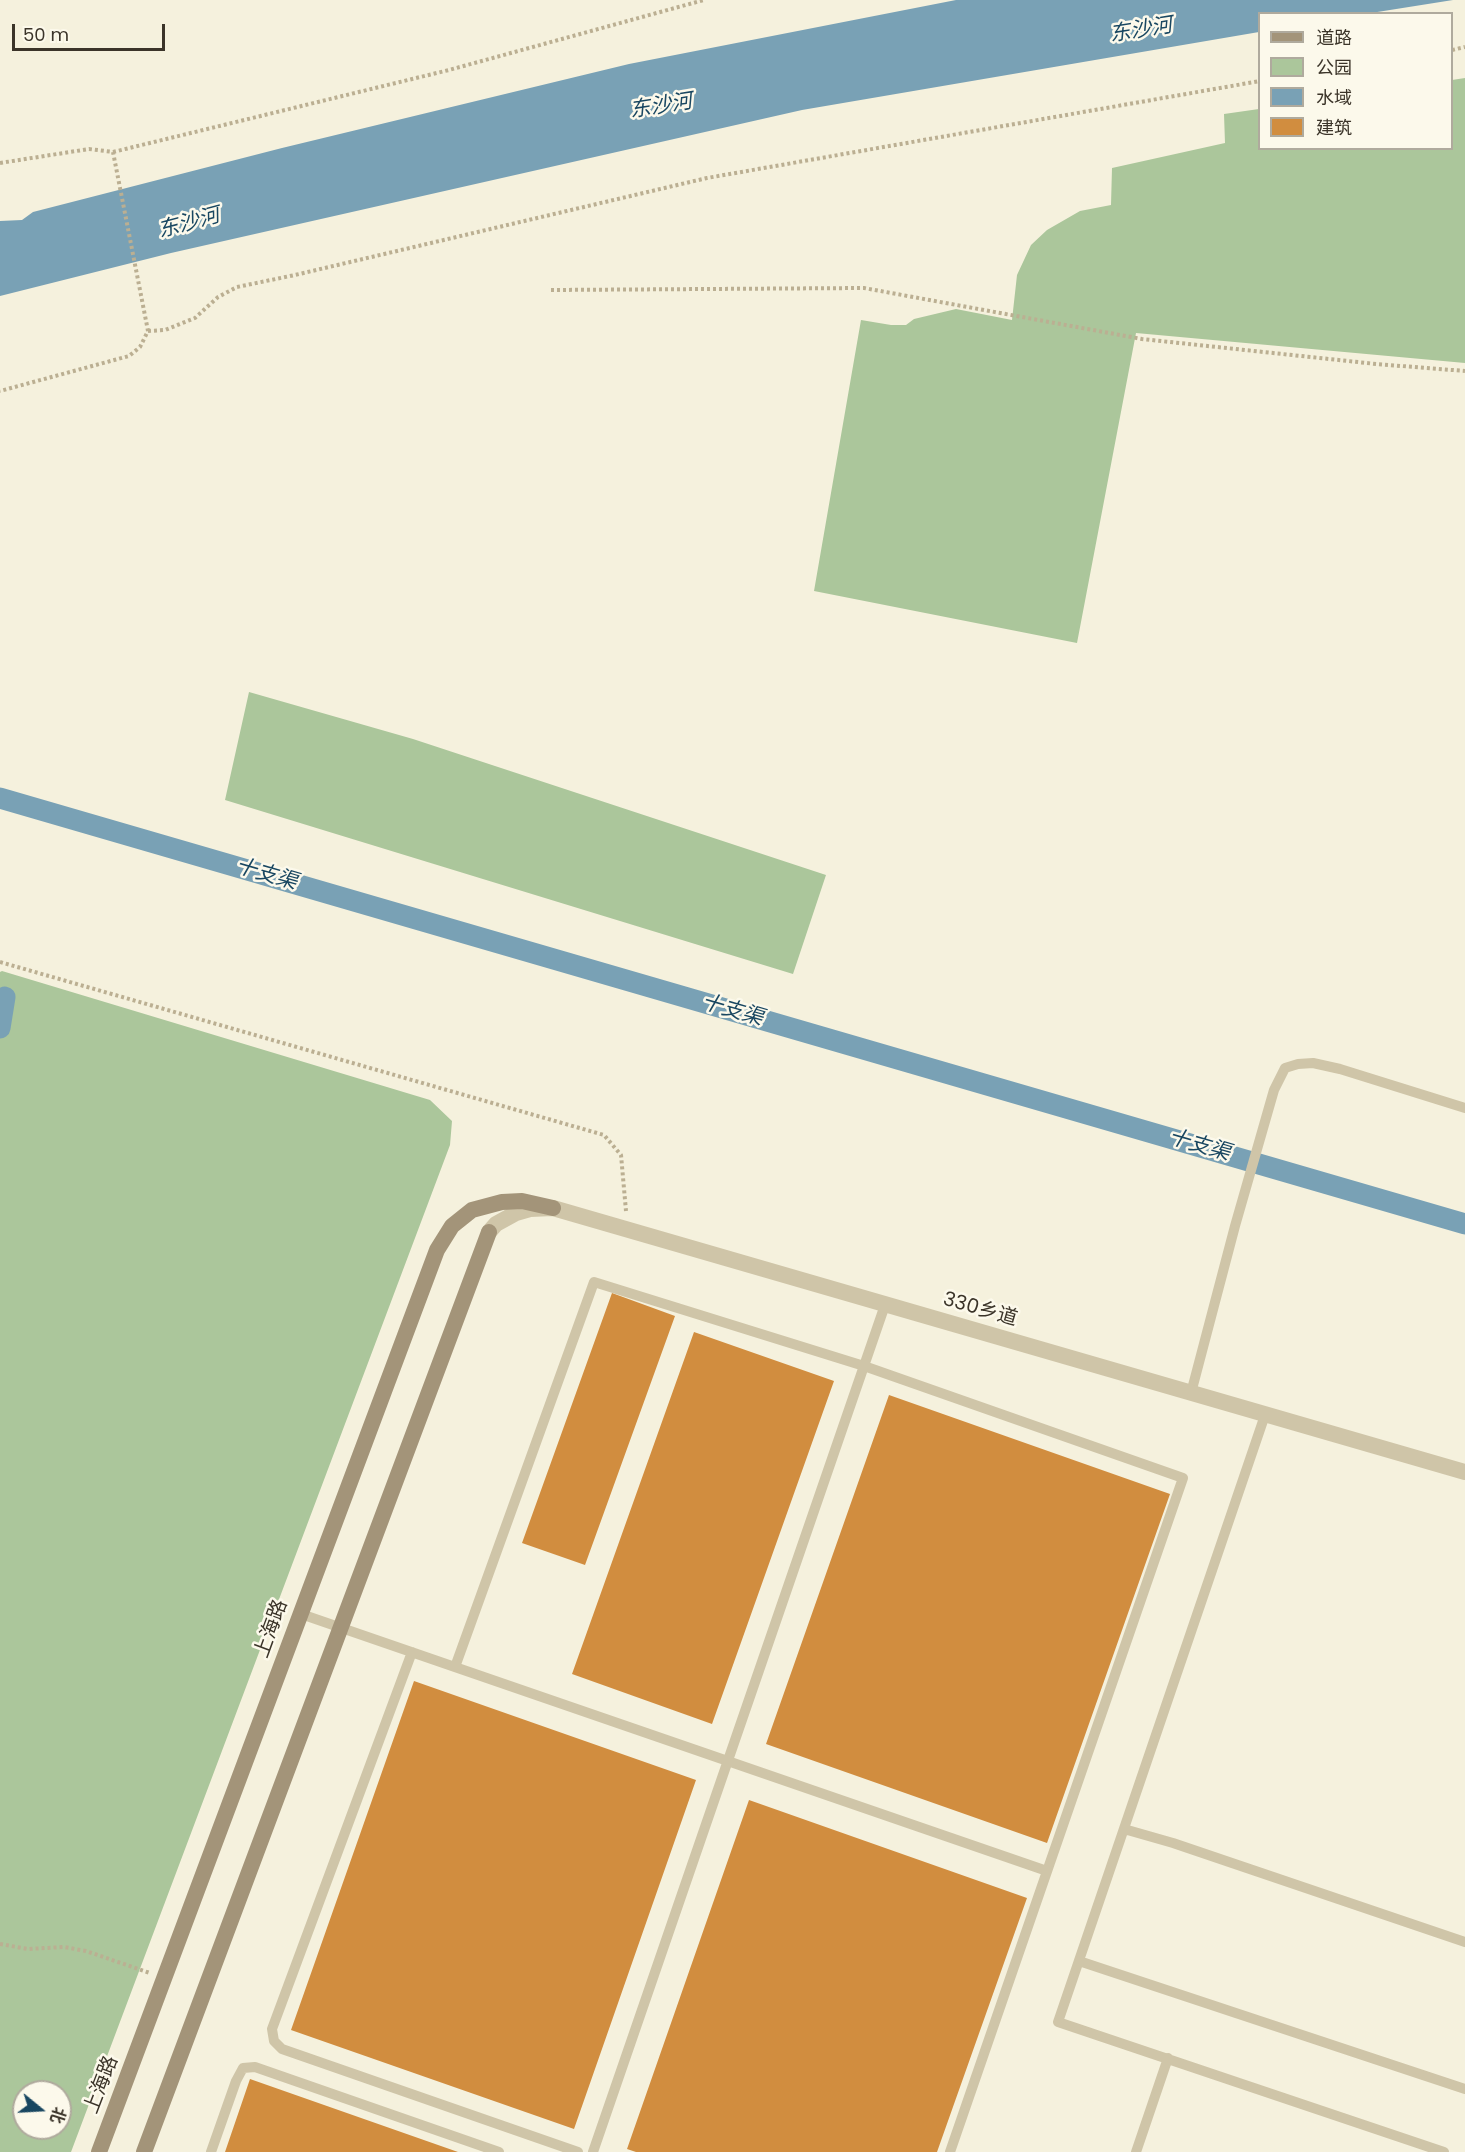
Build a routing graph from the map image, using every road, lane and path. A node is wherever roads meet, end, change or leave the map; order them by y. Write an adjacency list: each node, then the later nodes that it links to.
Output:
1 (704, 0): 3 (path)
2 (1258, 81): 6 (path)
3 (113, 152): 4 (path); 6 (path)
4 (0, 163)
5 (552, 290): 7 (path)
6 (148, 331): 8 (path)
7 (1465, 371)
8 (0, 391)
9 (0, 962): 12 (path)
10 (1465, 1108): 16 (lane)
11 (553, 1208): 12 (street, 330乡道); 13 (street, 330乡道); 19 (main road, 上海路)
12 (627, 1230): 14 (street, 330乡道)
13 (489, 1232): 20 (main road)
14 (885, 1305): 15 (lane); 16 (street, 330乡道)
15 (864, 1366): 22 (lane); 23 (lane); 25 (lane)
16 (1191, 1393): 17 (street, 330乡道)
17 (1266, 1415): 18 (street, 330乡道); 24 (lane)
18 (1465, 1472)
19 (301, 1614): 20 (lane); 29 (main road, 上海路)
20 (341, 1628): 21 (lane); 33 (main road)
21 (412, 1652): 22 (lane); 36 (lane)
22 (455, 1667): 23 (lane)
23 (728, 1762): 25 (lane); 37 (lane)
24 (1124, 1829): 26 (lane); 28 (lane)
25 (1047, 1871): 38 (lane)
26 (1465, 1942)
27 (0, 1944): 29 (path)
28 (1079, 1961): 30 (lane); 31 (lane)
29 (164, 1979): 32 (main road, 上海路)
30 (1168, 2058): 39 (lane); 40 (lane)
31 (1465, 2089)
32 (99, 2152)
33 (144, 2152)
34 (211, 2152): 35 (lane)
35 (499, 2152)
36 (578, 2152)
37 (593, 2152)
38 (950, 2152)
39 (1136, 2152)
40 (1444, 2152)

